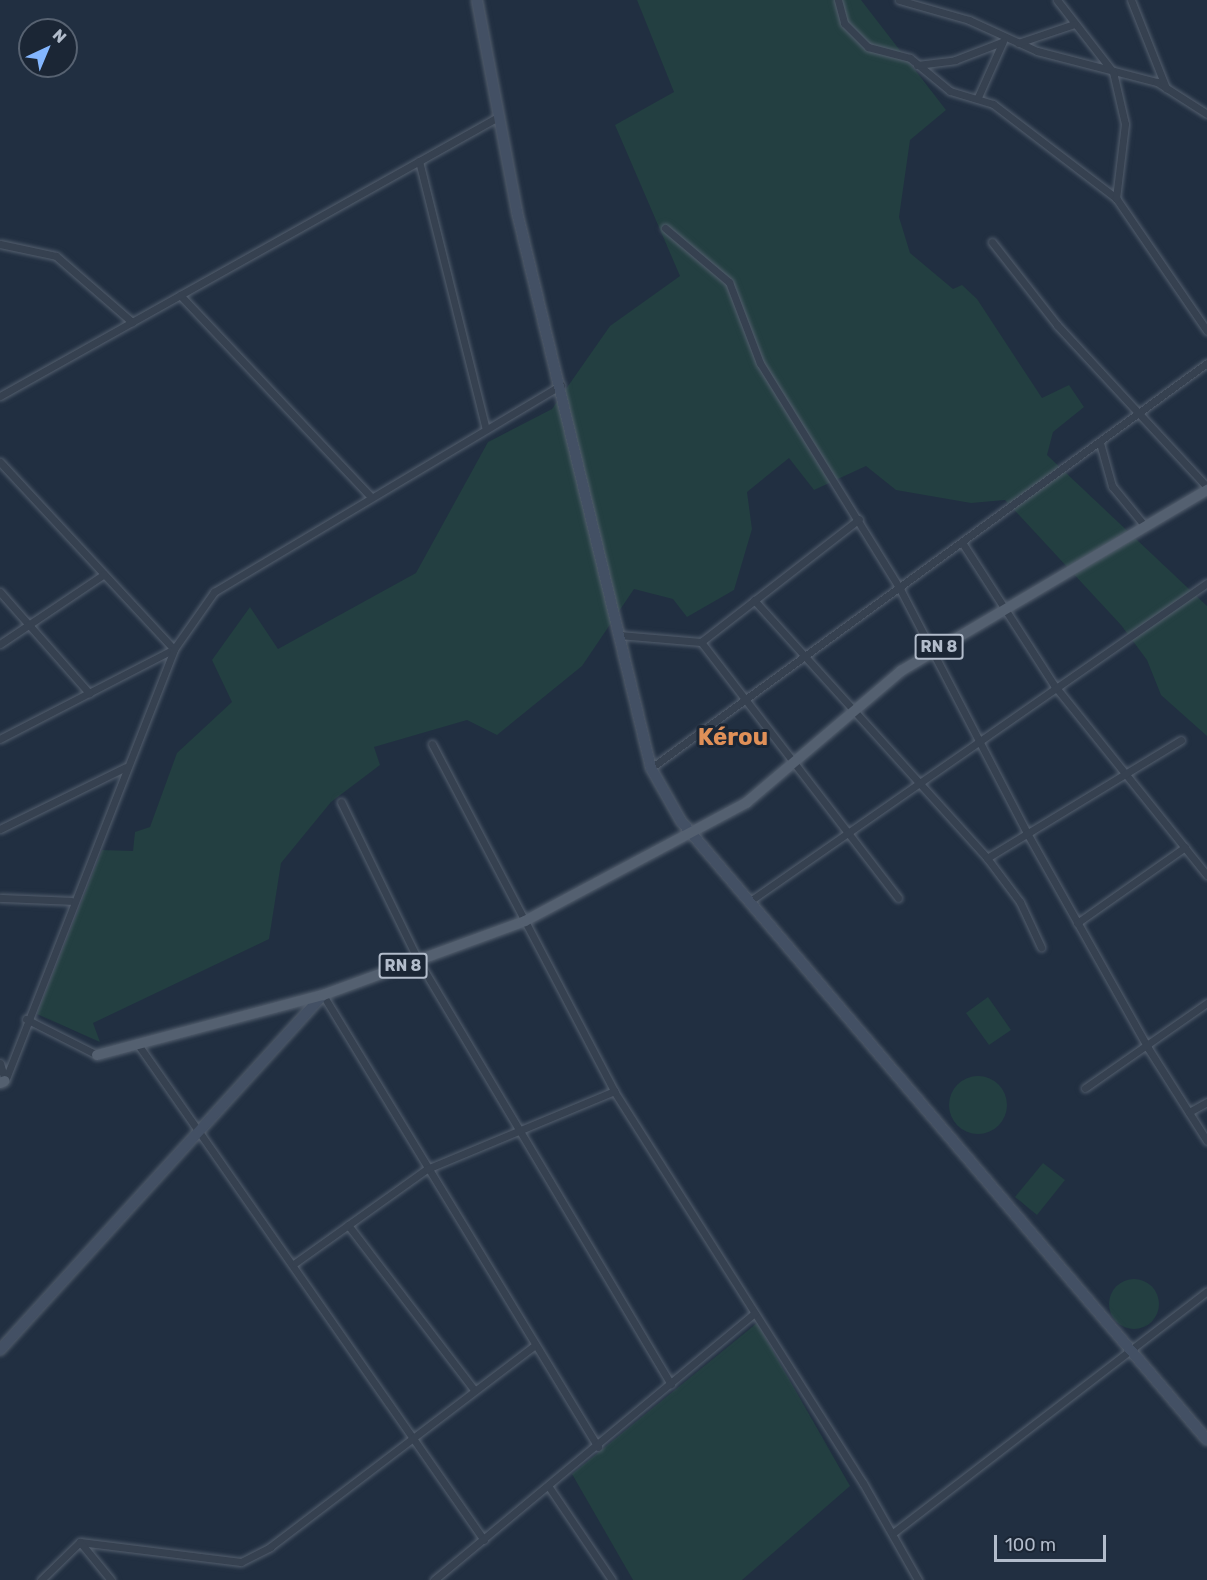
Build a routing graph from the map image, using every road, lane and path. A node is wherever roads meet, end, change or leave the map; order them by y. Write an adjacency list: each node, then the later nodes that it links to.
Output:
1 (477, 0): 14 (street)
2 (838, 0): 9 (street)
3 (899, 0): 7 (street)
4 (1057, 0): 6 (street)
5 (1131, 0): 11 (street)
6 (1074, 24): 8 (street); 10 (street)
7 (1005, 40): 8 (street); 9 (street); 12 (street)
8 (1018, 43): 10 (street)
9 (917, 65): 12 (street)
10 (1113, 72): 11 (street); 16 (street)
11 (1166, 88): 13 (street)
12 (978, 97): 16 (street)
13 (1207, 114)
14 (498, 117): 15 (street); 24 (street)
15 (419, 161): 20 (street); 27 (street)
16 (1116, 198): 22 (street)
17 (665, 228): 32 (street)
18 (992, 242): 26 (street)
19 (0, 244): 21 (street)
20 (180, 295): 21 (street); 31 (street)
21 (132, 322): 25 (street)
22 (1207, 331)
23 (1207, 363): 26 (street)
24 (561, 385): 27 (street); 42 (street)
25 (0, 396)
26 (1140, 414): 28 (street); 30 (street)
27 (486, 429): 31 (street)
28 (1100, 443): 33 (street); 34 (street)
29 (0, 462): 35 (street)
30 (1207, 489): 33 (main road, RN 8)
31 (370, 496): 45 (street)
32 (859, 519): 37 (street); 39 (street)
33 (1144, 525): 40 (main road, RN 8)
34 (963, 544): 37 (street); 40 (street)
35 (104, 574): 41 (street); 45 (street)
36 (1207, 584): 48 (street)
37 (900, 590): 46 (street); 47 (street)
38 (0, 592): 41 (street)
39 (754, 600): 43 (street); 47 (street)
40 (1001, 609): 46 (main road, RN 8); 48 (street)
41 (28, 625): 44 (street); 49 (street)
42 (619, 635): 43 (street); 59 (street)
43 (701, 642): 50 (street)
44 (0, 644)
45 (174, 649): 49 (street); 58 (street)
46 (932, 651): 51 (main road, RN 8); 55 (street)
47 (806, 657): 50 (street); 51 (street)
48 (1054, 685): 55 (street); 60 (street)
49 (89, 693): 53 (street)
50 (748, 699): 57 (street); 59 (street)
51 (854, 710): 57 (main road, RN 8); 61 (street)
52 (0, 730): 53 (street)
53 (3, 738)
54 (1181, 740): 60 (street)
55 (978, 741): 61 (street); 66 (street)
56 (432, 744): 74 (street)
57 (794, 760): 64 (street); 65 (main road, RN 8)
58 (126, 767): 63 (street); 72 (street)
59 (651, 768): 65 (street)
60 (1126, 773): 66 (street); 67 (street)
61 (920, 784): 64 (street); 68 (street)
62 (341, 802): 77 (street)
63 (0, 829)
64 (849, 833): 71 (street); 73 (street)
65 (692, 834): 73 (street); 74 (main road, RN 8)
66 (1027, 834): 68 (street); 75 (street)
67 (1185, 847): 69 (street); 75 (street)
68 (987, 858): 76 (street)
69 (1207, 875)
70 (0, 898): 72 (street)
71 (898, 898)
72 (71, 901): 80 (street)
73 (750, 901): 98 (street)
74 (525, 921): 77 (main road, RN 8); 87 (street)
75 (1077, 923): 82 (street)
76 (1041, 947)
77 (418, 960): 78 (main road, RN 8); 91 (street)
78 (323, 995): 81 (main road, RN 8); 90 (street); 93 (street)
79 (1207, 1004): 82 (street)
80 (26, 1019): 83 (street); 85 (street)
81 (137, 1043): 83 (main road, RN 8); 90 (street)
82 (1148, 1048): 86 (street); 89 (street)
83 (97, 1055)
84 (0, 1063): 85 (street)
85 (2, 1082)
86 (1085, 1088)
87 (614, 1091): 91 (street); 97 (street)
88 (1207, 1102): 89 (street)
89 (1189, 1112): 92 (street)
90 (197, 1131): 95 (street); 100 (street)
91 (520, 1132): 93 (street); 101 (street)
92 (1207, 1141)
93 (427, 1169): 94 (street); 99 (street)
94 (348, 1225): 95 (street); 102 (street)
95 (295, 1263): 103 (street)
96 (1207, 1291): 98 (street)
97 (754, 1313): 101 (street); 107 (street)
98 (1130, 1346): 104 (street); 107 (street)
99 (533, 1347): 102 (street); 105 (street)
100 (0, 1350)
101 (671, 1384): 105 (street)
102 (474, 1390): 103 (street)
103 (411, 1436): 108 (street); 109 (street)
104 (1207, 1440)
105 (598, 1447): 106 (street)
106 (549, 1487): 108 (street); 113 (street)
107 (893, 1533): 114 (street)
108 (484, 1540): 112 (street)
109 (80, 1542): 110 (street); 111 (street)
110 (41, 1580)
111 (111, 1580)
112 (434, 1580)
113 (612, 1580)
114 (918, 1580)

